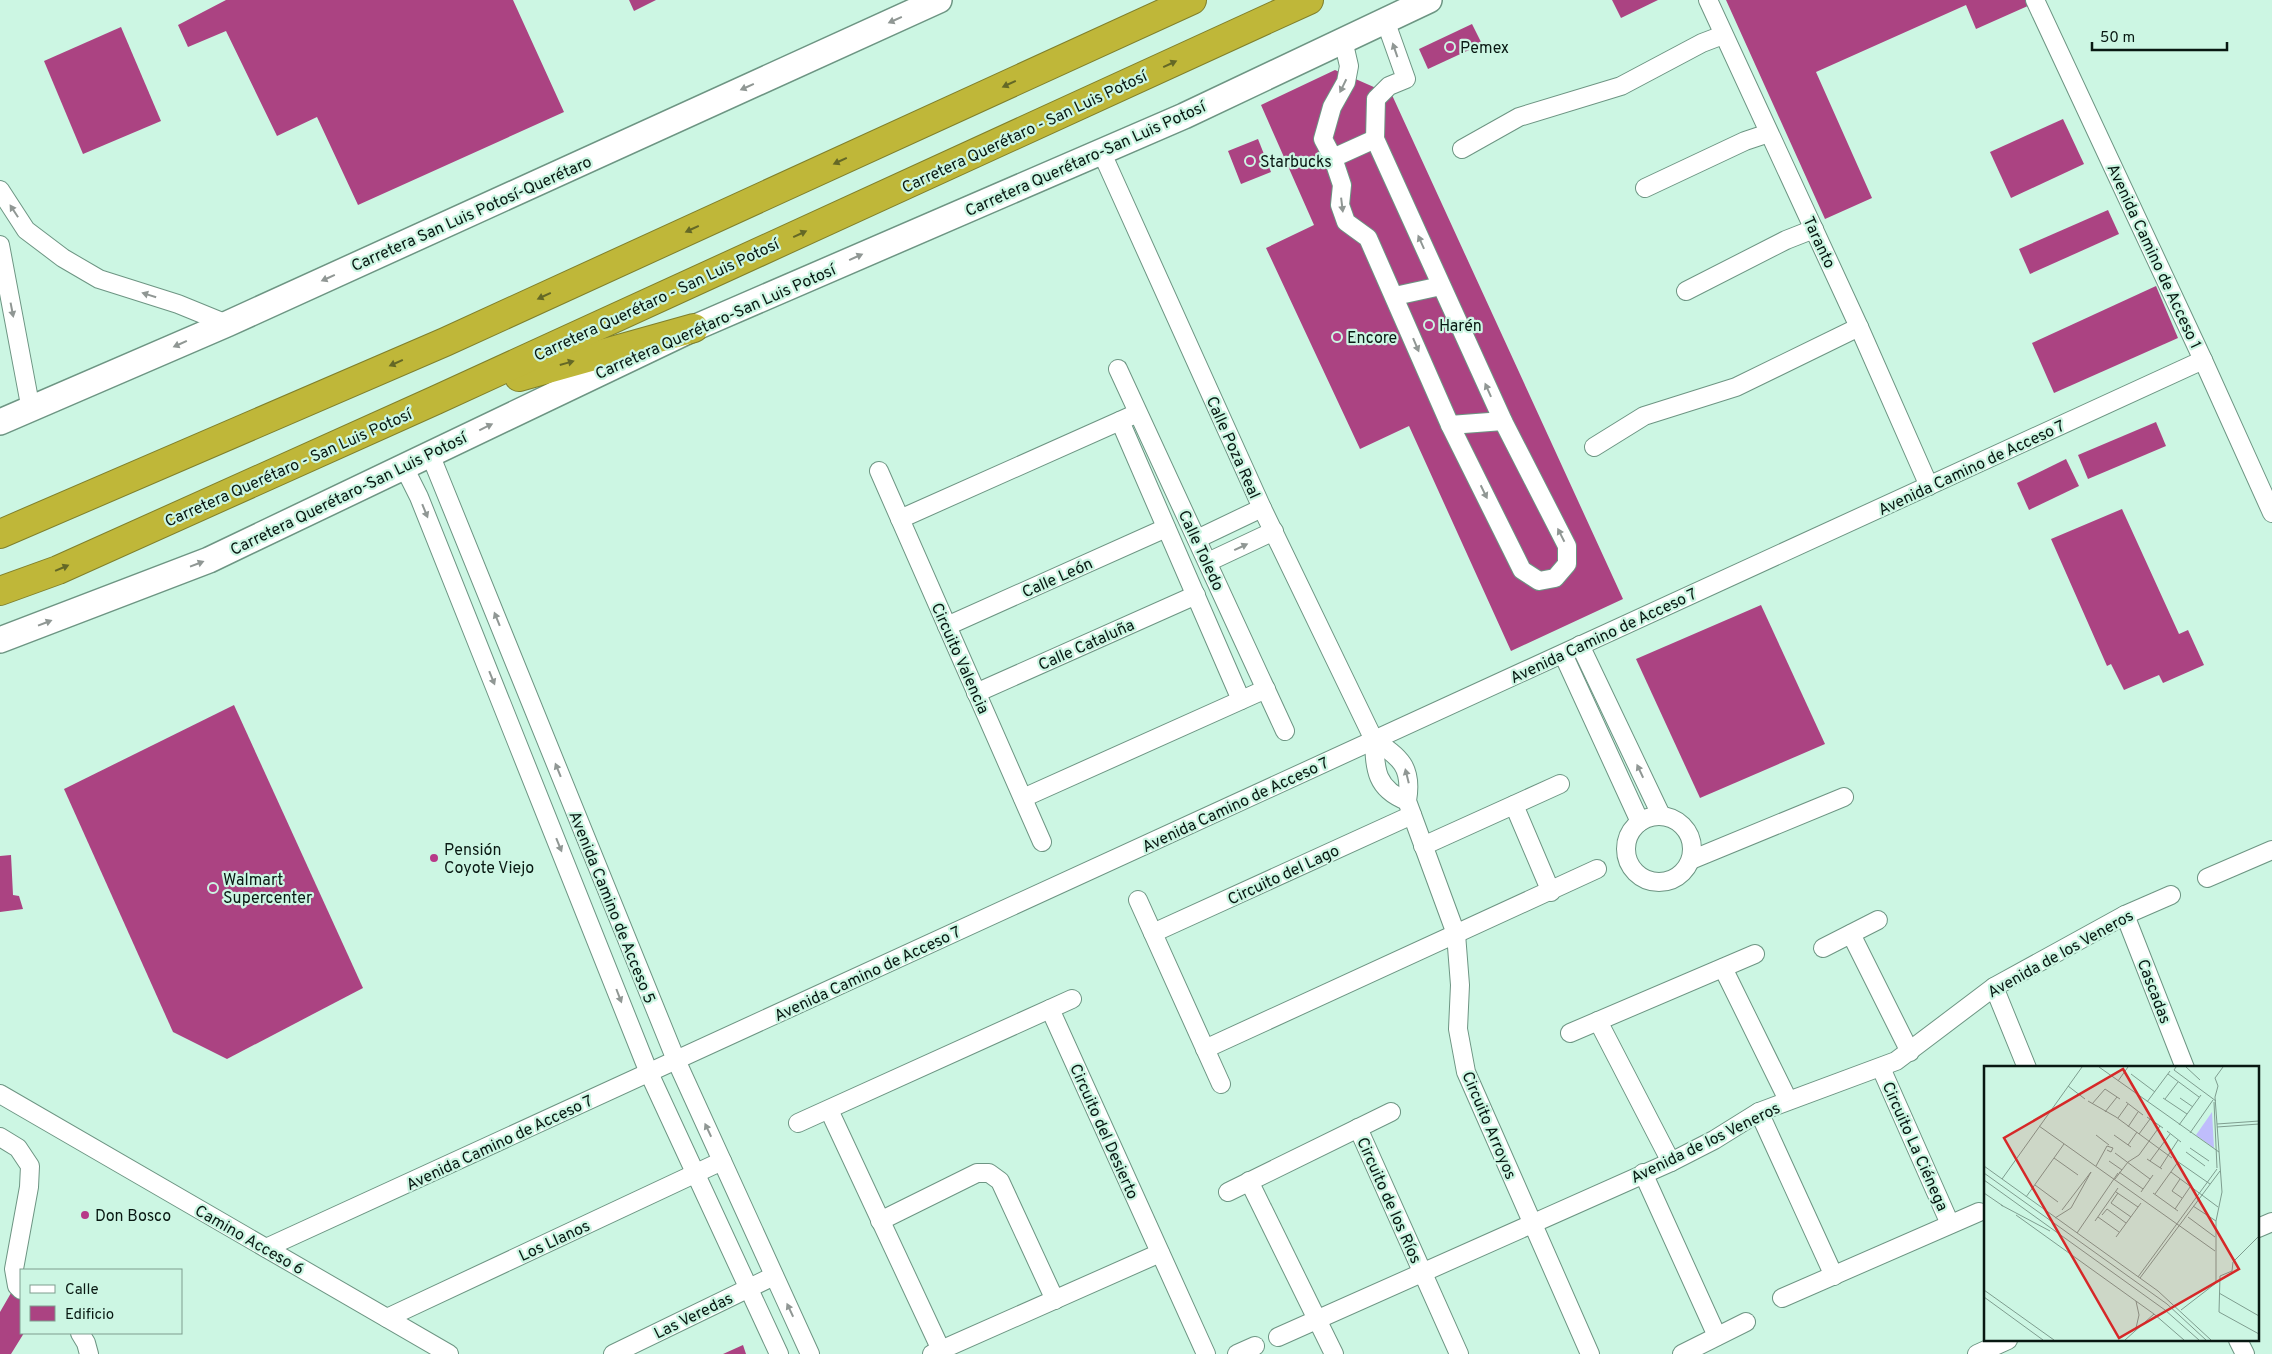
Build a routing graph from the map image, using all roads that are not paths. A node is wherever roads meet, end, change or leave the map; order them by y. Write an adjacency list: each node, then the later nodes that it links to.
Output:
1 (940, 0): 24 (main road, Carretera San Luis Potosí-Querétaro, one-way to 24)
2 (1156, 0): 11 (highway)
3 (1192, 0): 11 (highway)
4 (1309, 0): 29 (highway, Carretera Querétaro - San Luis Potosí, one-way to 4)
5 (1429, 0): 8 (main road, Carretera Querétaro-San Luis Potosí)
6 (1708, 0): 9 (street, Taranto)
7 (2035, 0): 27 (street, Avenida Camino de Acceso 1)
8 (1385, 20): 10 (main road, Carretera Querétaro-San Luis Potosí); 13 (street, one-way to 8)
9 (1723, 35): 12 (street, Taranto); 14 (street)
10 (1343, 40): 15 (main road, Carretera Querétaro-San Luis Potosí); 16 (street, one-way to 16)
11 (1053, 63): 46 (highway, one-way to 46)
12 (1769, 133): 17 (street); 19 (street, Taranto)
13 (1375, 140): 16 (street); 21 (street, one-way to 13)
14 (1462, 149)
15 (1101, 151): 26 (main road, Carretera Querétaro-San Luis Potosí, one-way to 15); 41 (street, Calle Poza Real)
16 (1333, 158): 23 (street, one-way to 23)
17 (1645, 188)
18 (0, 190): 24 (street, one-way to 18)
19 (1814, 229): 22 (street); 25 (street, Taranto)
20 (0, 245): 30 (street, one-way to 30)
21 (1441, 286): 23 (street); 33 (street, one-way to 21)
22 (1686, 291)
23 (1395, 296): 35 (street, one-way to 35)
24 (228, 324): 30 (main road, Carretera San Luis Potosí-Querétaro, one-way to 30)
25 (1859, 327): 36 (street); 40 (street, Taranto)
26 (694, 328): 29 (highway, one-way to 26); 37 (main road, Carretera Querétaro-San Luis Potosí, one-way to 26)
27 (2203, 360): 40 (street, Avenida Camino de Acceso 7); 42 (street, Avenida Camino de Acceso 1)
28 (1118, 369): 31 (street, Calle Toledo)
29 (436, 400): 51 (highway, Carretera Querétaro - San Luis Potosí, one-way to 29)
30 (31, 410): 34 (main road, Carretera San Luis Potosí-Querétaro)
31 (1138, 413): 32 (street); 47 (street, Calle Toledo)
32 (1120, 421): 43 (street); 44 (street, Calle Toledo)
33 (1502, 421): 35 (street); 35 (street, one-way to 33)
34 (0, 422)
35 (1450, 425)
36 (1594, 447)
37 (430, 454): 38 (main road, Carretera Querétaro-San Luis Potosí); 48 (street, Avenida Camino de Acceso 5)
38 (404, 467): 50 (street, Avenida Camino de Acceso 5, one-way to 50); 54 (main road, Carretera Querétaro-San Luis Potosí, one-way to 38)
39 (879, 471): 43 (street, Circuito Valencia)
40 (1929, 486): 55 (street, Avenida Camino de Acceso 7)
41 (1262, 508): 45 (street, Calle Poza Real); 47 (street)
42 (2272, 513)
43 (900, 519): 53 (street, Circuito Valencia)
44 (1166, 528): 52 (street, Calle Toledo); 53 (street, Calle León)
45 (1274, 531): 49 (street, one-way to 45); 65 (street, Calle Poza Real)
46 (0, 534)
47 (1197, 539): 49 (street, Calle Toledo)
48 (471, 556): 50 (street); 57 (street, Avenida Camino de Acceso 5, one-way to 48)
49 (1208, 562): 58 (street, Calle Toledo)
50 (448, 570): 60 (street, Avenida Camino de Acceso 5, one-way to 60)
51 (0, 591)
52 (1196, 595): 59 (street, Calle Cataluña); 61 (street, Calle Toledo)
53 (947, 626): 59 (street, Circuito Valencia)
54 (0, 640)
55 (1580, 646): 56 (street, Avenida Camino de Acceso 7); 62 (street)
56 (1563, 654): 63 (street); 65 (street, Avenida Camino de Acceso 7)
57 (524, 688): 60 (street); 70 (street, Avenida Camino de Acceso 5, one-way to 57)
58 (1266, 689): 61 (street); 64 (street, Calle Toledo)
59 (976, 693): 68 (street, Circuito Valencia)
60 (500, 699): 72 (street, Avenida Camino de Acceso 5)
61 (1241, 700): 68 (street)
62 (1616, 721): 63 (street); 73 (street, one-way to 62)
63 (1598, 730): 74 (street)
64 (1285, 731)
65 (1374, 740): 71 (street); 71 (street, Circuito Arroyos, one-way to 65); 101 (street, Avenida Camino de Acceso 7)
66 (1560, 784): 69 (street)
67 (1844, 797): 78 (street)
68 (1023, 798): 75 (street, Circuito Valencia)
69 (1514, 805): 76 (street); 81 (street)
70 (572, 806): 72 (street); 84 (street, Avenida Camino de Acceso 5)
71 (1410, 808): 76 (street, Circuito Arroyos); 88 (street, Circuito del Lago)
72 (545, 812): 87 (street, Avenida Camino de Acceso 5, one-way to 87)
73 (1661, 815): 74 (street); 78 (street)
74 (1640, 822): 78 (street)
75 (1042, 842)
76 (1423, 846): 89 (street, Circuito Arroyos)
77 (2272, 850): 80 (street)
78 (1691, 860)
79 (1597, 869): 81 (street)
80 (2207, 878)
81 (1551, 892): 89 (street)
82 (2171, 895): 85 (street, Avenida de los Veneros)
83 (1138, 900): 88 (street)
84 (615, 912): 87 (street); 101 (street, Avenida Camino de Acceso 5)
85 (2125, 915): 94 (street, Avenida de los Veneros); 103 (street, Cascadas)
86 (1878, 920): 90 (street)
87 (590, 921): 105 (street, Avenida Camino de Acceso 5, one-way to 105)
88 (1153, 933): 99 (street)
89 (1456, 934): 99 (street); 124 (street, Circuito Arroyos)
90 (1851, 934): 91 (street); 100 (street)
91 (1824, 948)
92 (1755, 954): 93 (street)
93 (1723, 968): 97 (street); 108 (street)
94 (1994, 987): 100 (street, Avenida de los Veneros); 102 (street)
95 (1072, 999): 96 (street)
96 (1050, 1009): 109 (street); 128 (street, Circuito del Desierto)
97 (1598, 1021): 98 (street); 116 (street)
98 (1570, 1033)
99 (1205, 1049): 106 (street)
100 (1910, 1052): 104 (street, Avenida de los Veneros)
101 (676, 1060): 105 (street, Avenida Camino de Acceso 7); 115 (street, Avenida Camino de Acceso 5, one-way to 101)
102 (2026, 1066)
103 (2184, 1066)
104 (1881, 1068): 108 (street, Avenida de los Veneros); 125 (street, Circuito La Ciénega)
105 (649, 1073): 117 (street, Avenida Camino de Acceso 5); 127 (street, Avenida Camino de Acceso 7)
106 (1221, 1084)
107 (0, 1094): 127 (street, Camino Acceso 6)
108 (1788, 1100): 111 (street, Avenida de los Veneros)
109 (829, 1110): 112 (street); 122 (street)
110 (1391, 1112): 113 (street, Circuito de los Ríos)
111 (1759, 1112): 116 (street, Avenida de los Veneros); 131 (street)
112 (798, 1123)
113 (1358, 1128): 119 (street, Circuito de los Ríos); 129 (street, Circuito de los Ríos)
114 (0, 1137): 133 (street)
115 (722, 1162): 117 (street, Los Llanos); 130 (street, Avenida Camino de Acceso 5)
116 (1670, 1162): 118 (street, Avenida de los Veneros)
117 (696, 1174): 132 (street, Avenida Camino de Acceso 5); 136 (street, Los Llanos)
118 (1643, 1174): 124 (street, Avenida de los Veneros); 140 (street)
119 (1249, 1181): 120 (street, Circuito de los Ríos); 137 (street)
120 (1228, 1192)
121 (1979, 1212): 125 (street, Circuito La Ciénega)
122 (880, 1221): 135 (street); 145 (street)
123 (2272, 1222): 126 (street)
124 (1531, 1223): 129 (street, Avenida de los Veneros); 155 (street, Circuito Arroyos)
125 (1950, 1224): 131 (street, Circuito La Ciénega)
126 (2260, 1227)
127 (266, 1248): 136 (street, Camino Acceso 6)
128 (1160, 1253): 135 (street); 151 (street, Circuito del Desierto)
129 (1423, 1272): 137 (street, Avenida de los Veneros); 154 (street, Circuito de los Ríos)
130 (774, 1276): 132 (street, Las Veredas); 150 (street, Avenida Camino de Acceso 5, one-way to 130)
131 (1834, 1276): 134 (street, Circuito La Ciénega)
132 (748, 1288): 148 (street, Las Veredas); 149 (street, Avenida Camino de Acceso 5)
133 (20, 1289)
134 (1782, 1298)
135 (1054, 1300): 145 (street)
136 (387, 1318): 147 (street, Camino Acceso 6)
137 (1317, 1319): 141 (street, Avenida de los Veneros); 153 (street)
138 (1746, 1322): 140 (street)
139 (81, 1334): 146 (street)
140 (1716, 1336): 156 (street)
141 (1278, 1337)
142 (2004, 1342): 157 (street)
143 (2239, 1342): 158 (street)
144 (1255, 1346): 152 (street)
145 (937, 1352)
146 (89, 1354)
147 (449, 1354)
148 (613, 1354)
149 (779, 1354)
150 (810, 1354)
151 (1206, 1354)
152 (1237, 1354)
153 (1334, 1354)
154 (1459, 1354)
155 (1590, 1354)
156 (1682, 1354)
157 (1977, 1354)
158 (2244, 1354)

